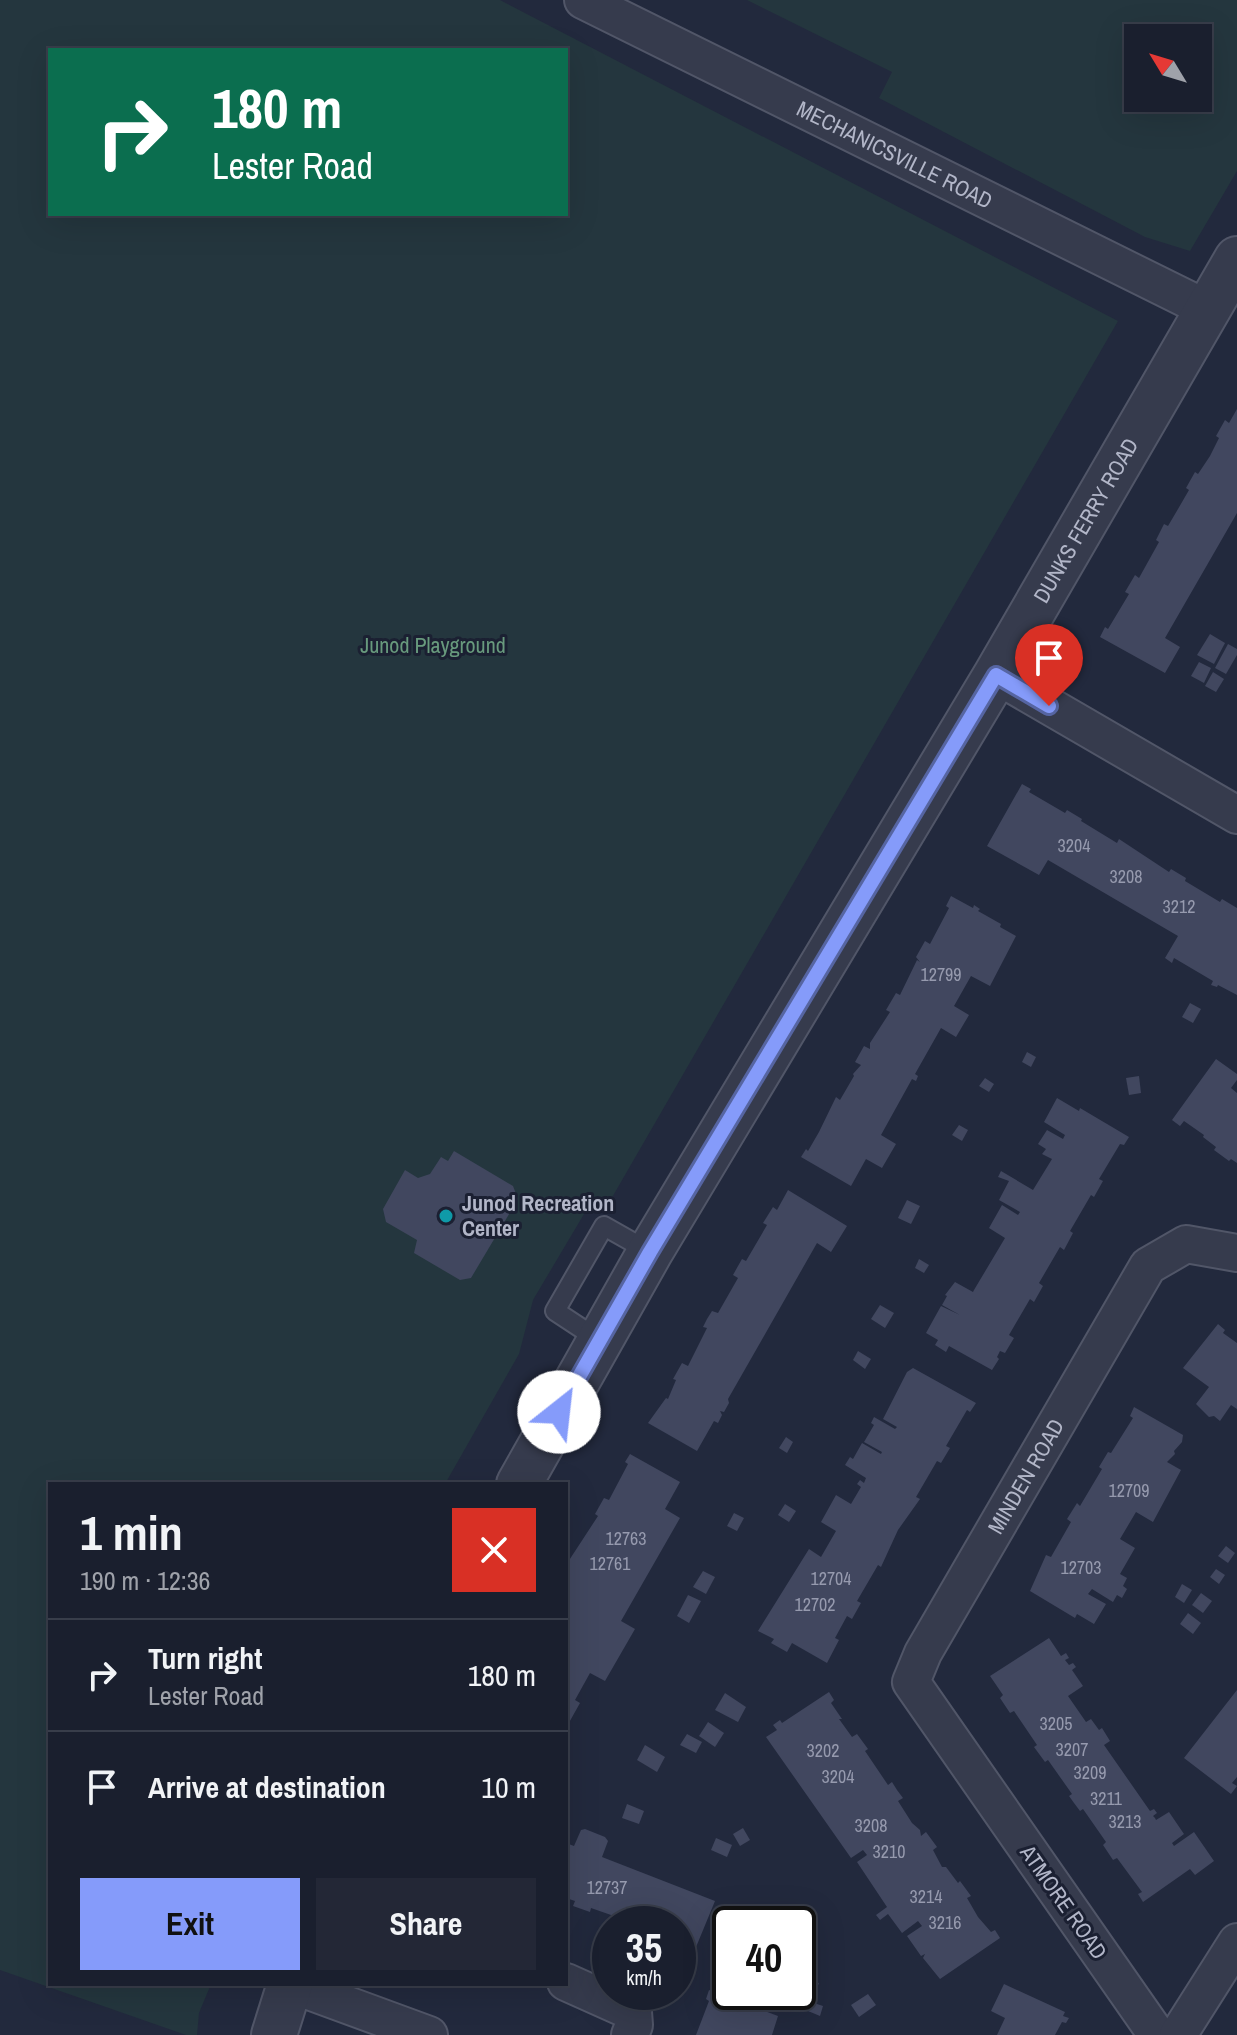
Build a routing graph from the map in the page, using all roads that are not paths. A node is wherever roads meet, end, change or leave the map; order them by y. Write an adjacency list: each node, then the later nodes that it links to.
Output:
1 (583, 0): 3 (street, MECHANICSVILLE ROAD)
2 (1237, 259): 3 (street, DUNKS FERRY ROAD)
3 (1207, 309): 4 (street, DUNKS FERRY ROAD)
4 (996, 675): 5 (street); 7 (street, DUNKS FERRY ROAD)
5 (1237, 815)
6 (1237, 1253): 8 (street, MINDEN ROAD)
7 (520, 1482)
8 (971, 1769): 16 (street, ATMORE ROAD)
9 (1237, 1942): 17 (street)
10 (568, 1983): 15 (street)
11 (289, 1986): 13 (street)
12 (295, 1986): 14 (street)
13 (274, 2035)
14 (429, 2035)
15 (630, 2035)
16 (1157, 2035)
17 (1178, 2035)

